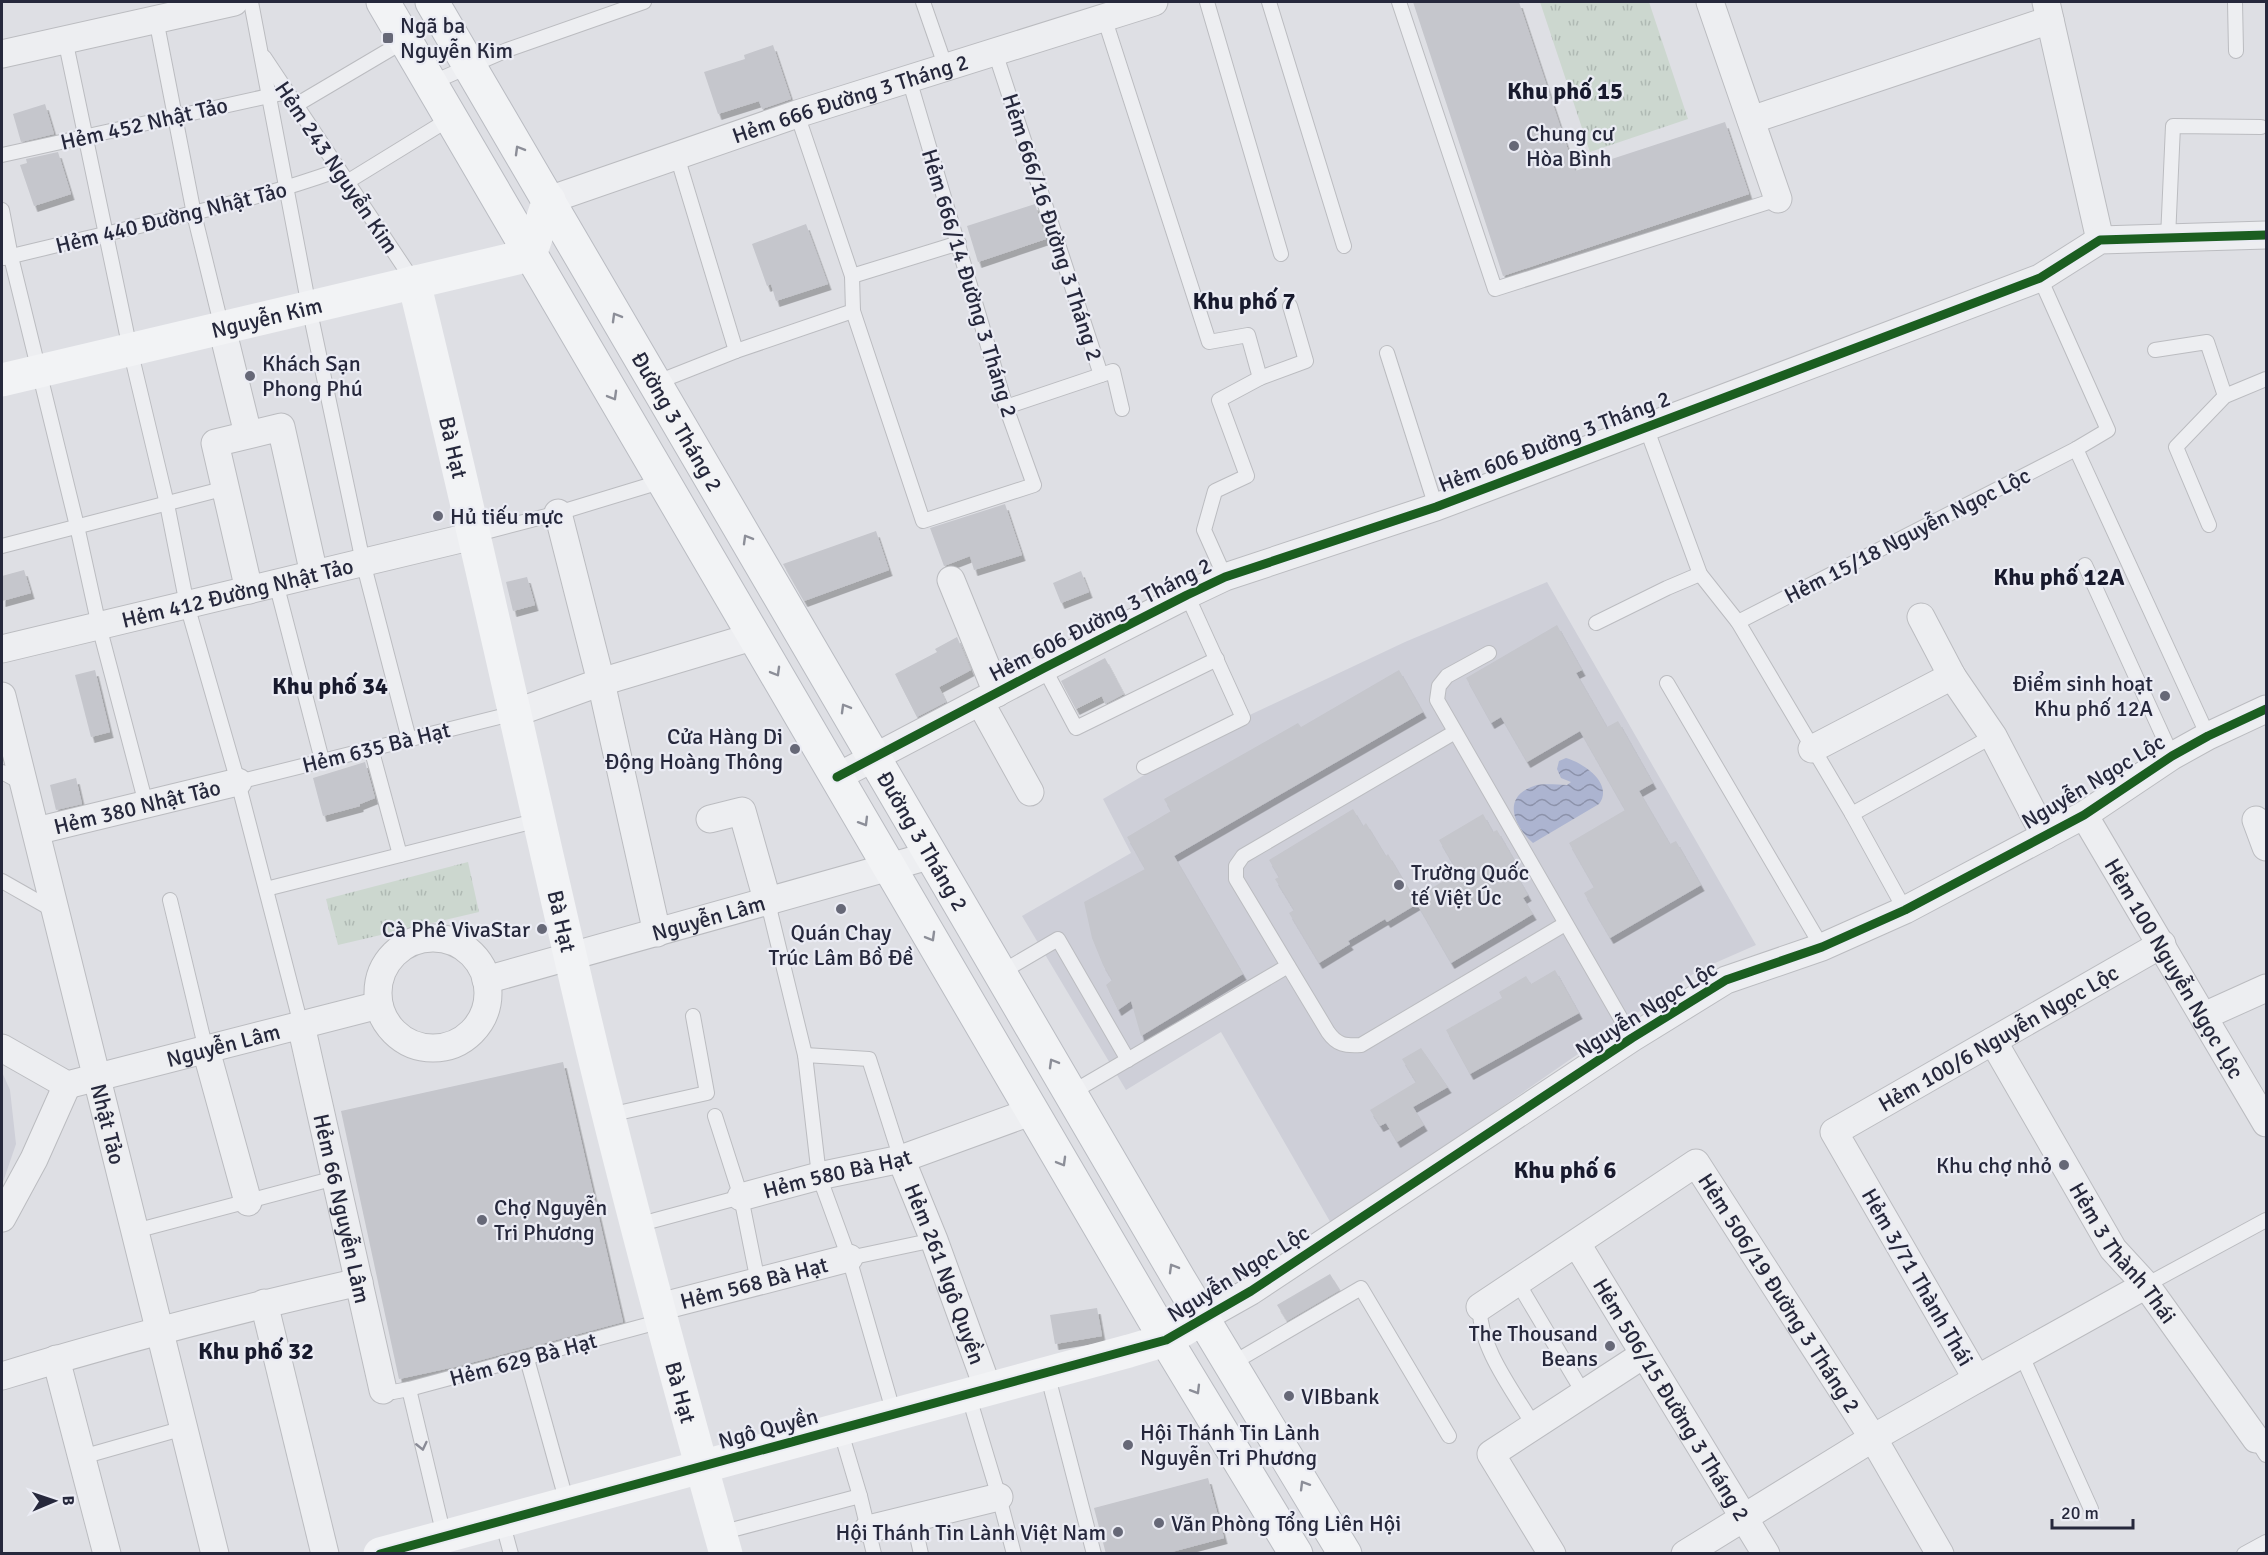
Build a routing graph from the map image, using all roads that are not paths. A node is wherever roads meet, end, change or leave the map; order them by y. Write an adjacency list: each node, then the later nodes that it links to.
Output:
1 (251, 2): 18 (lane)
2 (383, 2): 17 (main road, Đường 3 Tháng 2)
3 (432, 2): 22 (main road, Đường 3 Tháng 2)
4 (644, 2): 22 (lane)
5 (923, 2): 23 (lane)
6 (1154, 2): 14 (street, Hẻm 666 Đường 3 Tháng 2)
7 (1207, 2): 49 (lane)
8 (1269, 2): 48 (lane)
9 (1399, 2): 39 (lane)
10 (1710, 2): 32 (street)
11 (2235, 2): 19 (lane)
12 (224, 3): 15 (street)
13 (2048, 11): 32 (street); 46 (street)
14 (1104, 17): 20 (street, Hẻm 666 Đường 3 Tháng 2); 65 (lane)
15 (156, 19): 16 (street); 30 (lane)
16 (65, 39): 21 (street); 34 (lane)
17 (406, 40): 25 (main road, Đường 3 Tháng 2); 28 (lane)
18 (260, 51): 26 (lane, Hẻm 243 Nguyễn Kim); 27 (lane)
19 (2236, 51)
20 (995, 52): 23 (street, Hẻm 666 Đường 3 Tháng 2); 64 (lane, Hẻm 666/16 Đường 3 Tháng 2)
21 (2, 54)
22 (469, 66): 25 (lane); 40 (main road, Đường 3 Tháng 2, one-way to 22)
23 (946, 68): 24 (street, Hẻm 666 Đường 3 Tháng 2)
24 (909, 79): 29 (street, Hẻm 666 Đường 3 Tháng 2); 47 (lane, Hẻm 666/14 Đường 3 Tháng 2)
25 (431, 83): 31 (main road, Đường 3 Tháng 2)
26 (287, 92): 27 (lane, Hẻm 452 Nhật Tảo); 28 (lane, Hẻm 243 Nguyễn Kim)
27 (267, 96): 30 (lane, Hẻm 452 Nhật Tảo); 38 (lane)
28 (296, 105): 37 (lane, Hẻm 243 Nguyễn Kim)
29 (797, 114): 36 (street, Hẻm 666 Đường 3 Tháng 2); 52 (lane)
30 (176, 115): 34 (lane, Hẻm 452 Nhật Tảo); 42 (lane)
31 (451, 118): 37 (lane, Hẻm 440 Đường Nhật Tảo); 50 (main road, Đường 3 Tháng 2)
32 (1751, 120): 39 (street)
33 (2261, 127): 45 (lane)
34 (87, 135): 35 (lane, Hẻm 452 Nhật Tảo); 43 (lane)
35 (2, 155)
36 (677, 156): 40 (street, Hẻm 666 Đường 3 Tháng 2); 61 (lane)
37 (343, 176): 38 (lane, Hẻm 440 Đường Nhật Tảo); 54 (lane, Hẻm 243 Nguyễn Kim)
38 (285, 189): 42 (lane, Hẻm 440 Đường Nhật Tảo); 56 (lane)
39 (1778, 199)
40 (549, 201): 50 (main road); 68 (main road, Đường 3 Tháng 2, one-way to 40)
41 (2, 210): 51 (lane)
42 (194, 214): 43 (lane, Hẻm 440 Đường Nhật Tảo); 58 (lane)
43 (106, 235): 51 (lane, Hẻm 440 Đường Nhật Tảo); 59 (lane)
44 (2266, 235): 45 (street)
45 (2169, 238): 46 (street)
46 (2100, 240): 53 (street, Hẻm 606 Đường 3 Tháng 2)
47 (959, 243): 52 (lane); 70 (lane, Hẻm 666/14 Đường 3 Tháng 2)
48 (1344, 246)
49 (1281, 254)
50 (530, 255): 54 (main road, Nguyễn Kim); 75 (main road, Đường 3 Tháng 2, one-way to 75)
51 (6, 258): 63 (lane)
52 (852, 276): 57 (lane)
53 (2040, 278): 72 (street, Hẻm 606 Đường 3 Tháng 2); 74 (lane, Hẻm 15/18 Nguyễn Ngọc Lộc)
54 (414, 282): 56 (main road, Nguyễn Kim); 82 (main road, Bà Hạt)
55 (1290, 306): 65 (lane)
56 (309, 307): 58 (main road, Nguyễn Kim); 84 (lane)
57 (853, 311): 61 (lane); 70 (lane, Hẻm 666/14 Đường 3 Tháng 2)
58 (222, 328): 59 (main road, Nguyễn Kim); 73 (street)
59 (130, 349): 63 (main road, Nguyễn Kim); 77 (lane)
60 (2155, 350): 69 (lane)
61 (736, 351): 68 (lane)
62 (1387, 353): 78 (lane)
63 (38, 371): 67 (main road, Nguyễn Kim); 80 (lane)
64 (1101, 375): 70 (lane, Hẻm 666/16 Đường 3 Tháng 2); 71 (lane)
65 (1260, 378): 88 (lane)
66 (2266, 379): 69 (lane)
67 (2, 380)
68 (655, 383): 117 (main road, Đường 3 Tháng 2, one-way to 68)
69 (2224, 396): 81 (lane)
70 (1006, 407)
71 (1122, 409)
72 (1646, 427): 78 (street, Hẻm 606 Đường 3 Tháng 2); 87 (lane)
73 (248, 434): 76 (street); 86 (street)
74 (2076, 448): 95 (lane, Hẻm 15/18 Nguyễn Ngọc Lộc); 112 (lane)
75 (663, 481): 79 (lane); 98 (main road, Đường 3 Tháng 2)
76 (226, 488): 77 (lane); 91 (street)
77 (167, 504): 80 (lane); 93 (lane)
78 (1436, 507): 88 (street, Hẻm 606 Đường 3 Tháng 2)
79 (558, 513): 82 (lane); 104 (street)
80 (77, 525): 83 (lane); 97 (lane)
81 (2209, 525)
82 (473, 536): 84 (street, Hẻm 412 Đường Nhật Tảo); 109 (main road, Bà Hạt)
83 (2, 546)
84 (363, 562): 86 (street, Hẻm 412 Đường Nhật Tảo); 113 (lane)
85 (2085, 566): 116 (lane)
86 (314, 574): 90 (street, Hẻm 412 Đường Nhật Tảo)
87 (1700, 574): 95 (lane); 96 (lane)
88 (1225, 577): 92 (street, Hẻm 606 Đường 3 Tháng 2)
89 (951, 580): 107 (street)
90 (276, 583): 91 (street, Hẻm 412 Đường Nhật Tảo); 118 (lane)
91 (249, 590): 93 (street, Hẻm 412 Đường Nhật Tảo)
92 (1187, 595): 101 (lane); 102 (street, Hẻm 606 Đường 3 Tháng 2)
93 (187, 604): 97 (street, Hẻm 412 Đường Nhật Tảo); 122 (lane)
94 (1921, 617): 103 (street)
95 (1738, 622): 115 (lane)
96 (1596, 623)
97 (99, 626): 99 (street, Hẻm 412 Đường Nhật Tảo); 124 (lane)
98 (755, 636): 104 (street); 120 (main road, Đường 3 Tháng 2, one-way to 120)
99 (2, 649)
100 (1490, 653): 110 (lane)
101 (1217, 659): 102 (lane); 119 (lane)
102 (1044, 668): 107 (street, Hẻm 606 Đường 3 Tháng 2)
103 (1952, 676): 111 (street); 115 (street)
104 (601, 682): 109 (street); 143 (street)
105 (1667, 683): 145 (lane)
106 (2, 696): 121 (street, Nhật Tảo)
107 (989, 697): 117 (street, Hẻm 606 Đường 3 Tháng 2); 123 (street)
108 (2266, 709): 112 (street, Nguyễn Ngọc Lộc)
109 (515, 713): 113 (lane, Hẻm 635 Bà Hạt); 128 (main road, Bà Hạt)
110 (1455, 732): 142 (lane); 147 (lane)
111 (1993, 736): 125 (lane); 131 (street)
112 (2208, 736): 116 (street, Nguyễn Ngọc Lộc)
113 (409, 739): 114 (lane, Hẻm 635 Bà Hạt)
114 (371, 748): 118 (lane, Hẻm 635 Bà Hạt); 133 (lane)
115 (1812, 749): 125 (lane)
116 (2172, 756): 126 (street, Nguyễn Ngọc Lộc)
117 (875, 758): 120 (street, Hẻm 606 Đường 3 Tháng 2); 134 (main road, Đường 3 Tháng 2)
118 (322, 760): 122 (lane, Hẻm 635 Bà Hạt)
119 (1144, 767)
120 (837, 777): 135 (main road, Đường 3 Tháng 2, one-way to 135)
121 (13, 778): 130 (street, Nhật Tảo)
122 (238, 782): 124 (street, Hẻm 380 Nhật Tảo); 137 (lane)
123 (1030, 792)
124 (146, 804): 130 (street, Hẻm 380 Nhật Tảo)
125 (1852, 814): 140 (lane)
126 (2085, 815): 131 (street, Nguyễn Ngọc Lộc); 144 (street, Hẻm 100 Nguyễn Ngọc Lộc)
127 (710, 819): 139 (street)
128 (539, 820): 133 (lane); 146 (main road, Bà Hạt)
129 (2256, 820): 132 (street)
130 (36, 831): 141 (street, Nhật Tảo)
131 (2045, 836): 140 (street, Nguyễn Ngọc Lộc)
132 (2266, 847)
133 (400, 855): 137 (lane)
134 (932, 855): 135 (street, Nguyễn Lâm); 148 (main road, Đường 3 Tháng 2)
135 (891, 868): 139 (street, Nguyễn Lâm); 164 (main road, Đường 3 Tháng 2, one-way to 164)
136 (2, 881): 141 (lane)
137 (266, 889): 154 (lane)
138 (170, 900): 158 (lane)
139 (768, 903): 143 (street, Nguyễn Lâm); 159 (lane)
140 (1905, 910): 145 (street, Nguyễn Ngọc Lộc)
141 (55, 911): 161 (street, Nhật Tảo)
142 (1565, 924): 147 (lane); 155 (lane)
143 (657, 933): 146 (street, Nguyễn Lâm)
144 (2162, 944): 153 (street, Hẻm 100 Nguyễn Ngọc Lộc); 156 (street, Hẻm 100/6 Nguyễn Ngọc Lộc)
145 (1822, 946): 155 (street, Nguyễn Ngọc Lộc)
146 (570, 958): 149 (street, Nguyễn Lâm); 165 (main road, Bà Hạt)
147 (1288, 966): 160 (lane)
148 (1000, 973): 160 (lane); 163 (main road, Đường 3 Tháng 2, one-way to 148)
149 (486, 980): 151 (street); 151 (street)
150 (2266, 988): 153 (street)
151 (379, 1005): 154 (street, Nguyễn Lâm)
152 (693, 1016): 165 (lane)
153 (2204, 1016): 167 (street, Hẻm 100 Nguyễn Ngọc Lộc)
154 (301, 1025): 158 (street, Nguyễn Lâm); 171 (street, Hẻm 66 Nguyễn Lâm)
155 (1632, 1038): 188 (street, Nguyễn Ngọc Lộc)
156 (1993, 1041): 168 (street, Hẻm 100/6 Nguyễn Ngọc Lộc); 184 (street, Hẻm 3 Thành Thái)
157 (2, 1048): 162 (street)
158 (207, 1050): 161 (street, Nguyễn Lâm); 173 (street)
159 (805, 1055): 169 (lane); 170 (lane)
160 (1128, 1060): 163 (lane)
161 (96, 1077): 162 (street, Nguyễn Lâm); 177 (street, Nhật Tảo)
162 (68, 1085): 174 (street)
163 (1071, 1093): 188 (main road, Đường 3 Tháng 2, one-way to 163)
164 (1033, 1111): 169 (street, Hẻm 580 Bà Hạt); 190 (main road, Đường 3 Tháng 2, one-way to 190)
165 (609, 1115): 176 (main road, Bà Hạt)
166 (715, 1116): 172 (lane)
167 (2266, 1124)
168 (1834, 1132): 198 (street, Hẻm 3/71 Thành Thái)
169 (901, 1159): 170 (street, Hẻm 580 Bà Hạt); 178 (street, Hẻm 261 Ngô Quyền)
170 (819, 1176): 172 (street, Hẻm 580 Bà Hạt); 180 (lane)
171 (335, 1178): 173 (lane); 181 (street, Hẻm 66 Nguyễn Lâm)
172 (741, 1197): 176 (lane, Hẻm 580 Bà Hạt); 182 (lane)
173 (248, 1202): 177 (lane)
174 (2, 1218)
175 (2266, 1220): 184 (lane)
176 (637, 1225): 187 (main road, Bà Hạt)
177 (135, 1231): 189 (street, Nhật Tảo)
178 (934, 1240): 180 (lane); 200 (street, Hẻm 261 Ngô Quyền)
179 (1577, 1244): 183 (street, Hẻm 506/19 Đường 3 Tháng 2); 191 (street, Hẻm 506/15 Đường 3 Tháng 2); 207 (street, Hẻm 506/19 Đường 3 Tháng 2)
180 (849, 1258): 182 (street, Hẻm 568 Bà Hạt); 202 (lane)
181 (359, 1282): 185 (street); 199 (street, Hẻm 66 Nguyễn Lâm)
182 (758, 1282): 187 (street, Hẻm 568 Bà Hạt)
183 (1518, 1283): 186 (street, Hẻm 506/19 Đường 3 Tháng 2); 201 (lane)
184 (2146, 1285): 192 (street, Hẻm 3/71 Thành Thái); 208 (street, Hẻm 3 Thành Thái)
185 (264, 1303): 189 (street); 225 (street)
186 (1480, 1307): 203 (lane)
187 (660, 1314): 194 (lane, Hẻm 629 Bà Hạt); 210 (main road, Bà Hạt)
188 (1203, 1318): 190 (main road, Nguyễn Ngọc Lộc); 195 (main road, Đường 3 Tháng 2)
189 (159, 1330): 193 (street); 204 (street, Nhật Tảo)
190 (1166, 1340): 196 (main road, Ngô Quyền); 230 (main road, Đường 3 Tháng 2, one-way to 230)
191 (1643, 1354): 201 (street); 215 (street, Hẻm 506/15 Đường 3 Tháng 2)
192 (2022, 1356): 198 (street, Hẻm 3/71 Thành Thái); 214 (lane)
193 (56, 1359): 197 (street); 209 (street)
194 (528, 1359): 199 (lane, Hẻm 629 Bà Hạt); 213 (lane)
195 (1231, 1364): 206 (lane); 231 (main road, Đường 3 Tháng 2, one-way to 195)
196 (1047, 1373): 200 (main road, Ngô Quyền); 229 (lane)
197 (2, 1376)
198 (1977, 1379): 207 (street)
199 (396, 1390): 218 (lane, one-way to 218)
200 (978, 1391): 202 (main road, Ngô Quyền); 212 (lane)
201 (1584, 1394): 203 (street)
202 (894, 1414): 205 (main road, Ngô Quyền)
203 (1534, 1426): 232 (street)
204 (184, 1428): 209 (lane); 224 (street, Nhật Tảo)
205 (840, 1429): 210 (main road, Ngô Quyền); 211 (lane)
206 (1449, 1436)
207 (1873, 1438): 215 (street); 235 (street, Hẻm 506/19 Đường 3 Tháng 2)
208 (2261, 1447)
209 (82, 1457): 223 (street)
210 (702, 1466): 213 (main road, Ngô Quyền); 221 (main road, Bà Hạt)
211 (860, 1496): 219 (lane); 221 (lane)
212 (999, 1497): 216 (street); 228 (lane)
213 (567, 1503): 217 (main road, Ngô Quyền)
214 (2091, 1509)
215 (1745, 1517): 233 (street); 234 (street, Hẻm 506/15 Đường 3 Tháng 2)
216 (913, 1518): 219 (street); 227 (lane)
217 (502, 1521): 218 (main road, Ngô Quyền); 226 (lane)
218 (444, 1536): 222 (main road, Ngô Quyền)
219 (871, 1541)
220 (2266, 1542): 236 (lane)
221 (723, 1543)
222 (383, 1553)
223 (107, 1554)
224 (215, 1554)
225 (325, 1554)
226 (511, 1554)
227 (921, 1554)
228 (1014, 1554)
229 (1094, 1554)
230 (1296, 1554)
231 (1345, 1554)
232 (1552, 1554)
233 (1685, 1554)
234 (1766, 1554)
235 (1940, 1554)
236 (2244, 1554)

